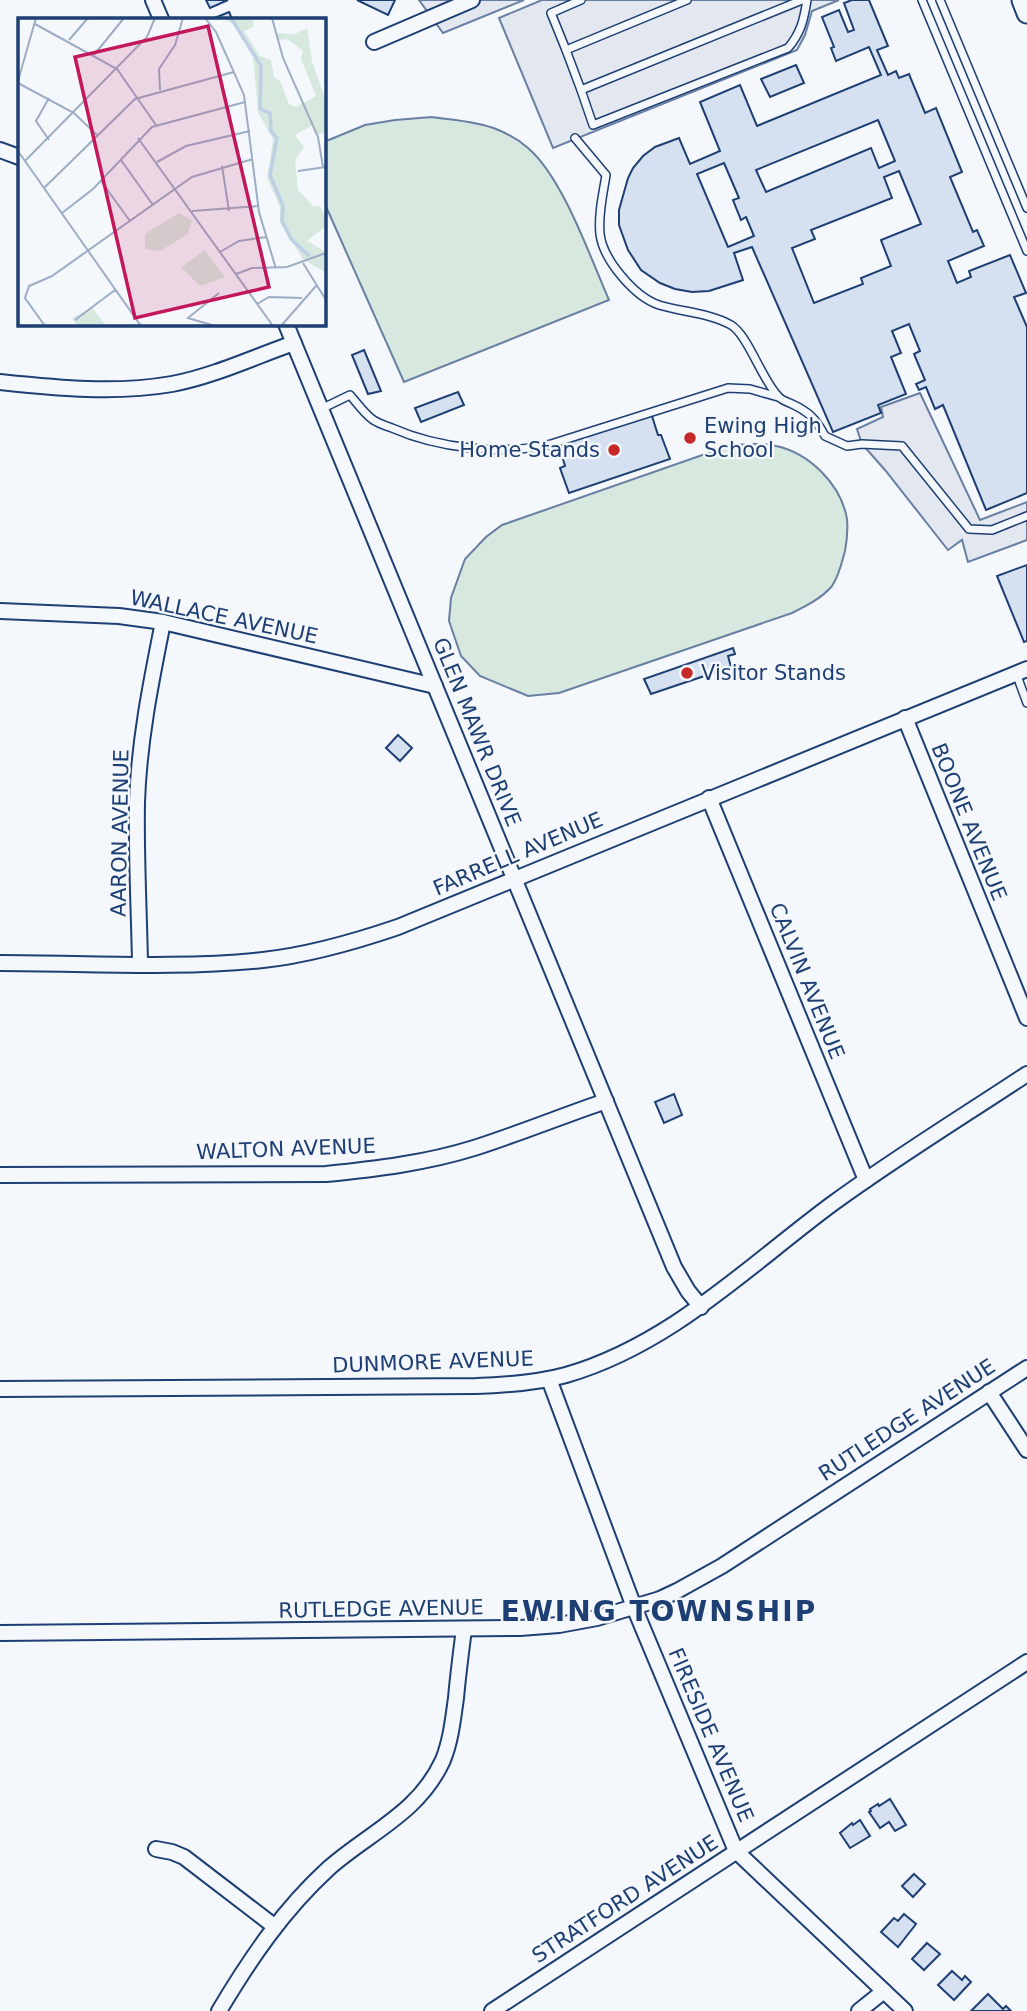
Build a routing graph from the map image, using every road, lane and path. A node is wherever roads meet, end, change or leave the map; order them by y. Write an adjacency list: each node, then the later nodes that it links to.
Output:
1 (153, 0): 10 (street)
2 (472, 0): 11 (street)
3 (581, 0): 12 (lane)
4 (687, 0): 12 (lane)
5 (805, 0): 13 (lane); 13 (lane)
6 (922, 0): 18 (lane)
7 (940, 0): 17 (lane)
8 (1021, 0): 9 (main road)
9 (1027, 13)
10 (161, 18)
11 (374, 42)
12 (566, 50): 13 (lane)
13 (581, 90)
14 (575, 138): 22 (lane)
15 (0, 150): 16 (street)
16 (18, 157)
17 (1027, 208)
18 (1027, 251)
19 (287, 326): 20 (street, GLEN MAWR DRIVE)
20 (294, 343): 21 (street); 23 (street, GLEN MAWR DRIVE)
21 (0, 382)
22 (779, 397): 23 (lane); 24 (lane)
23 (321, 409): 28 (street, GLEN MAWR DRIVE)
24 (1027, 516)
25 (0, 611): 26 (street, WALLACE AVENUE)
26 (163, 622): 28 (street, WALLACE AVENUE); 34 (street, AARON AVENUE)
27 (1021, 671): 29 (lane); 30 (street, FARRELL AVENUE)
28 (435, 686): 32 (street, GLEN MAWR DRIVE)
29 (1027, 704)
30 (905, 718): 31 (street, FARRELL AVENUE); 35 (street, BOONE AVENUE)
31 (709, 798): 32 (street, FARRELL AVENUE); 39 (street, CALVIN AVENUE)
32 (514, 879): 34 (street, FARRELL AVENUE); 37 (street, GLEN MAWR DRIVE)
33 (0, 963): 34 (street, FARRELL AVENUE)
34 (140, 963)
35 (1027, 1018)
36 (1027, 1074): 39 (street, DUNMORE AVENUE)
37 (606, 1101): 38 (street, WALTON AVENUE); 40 (street, GLEN MAWR DRIVE)
38 (0, 1175)
39 (866, 1181): 40 (street, DUNMORE AVENUE)
40 (701, 1307): 42 (street, DUNMORE AVENUE)
41 (1027, 1368): 44 (street, RUTLEDGE AVENUE)
42 (548, 1379): 43 (street, DUNMORE AVENUE); 46 (street, FIRESIDE AVENUE)
43 (0, 1389)
44 (989, 1392): 45 (street); 46 (street, RUTLEDGE AVENUE)
45 (1027, 1450)
46 (635, 1607): 47 (street, RUTLEDGE AVENUE); 51 (street, FIRESIDE AVENUE)
47 (464, 1629): 48 (street, RUTLEDGE AVENUE); 52 (street)
48 (0, 1633)
49 (1027, 1662): 51 (street, STRATFORD AVENUE)
50 (156, 1849): 52 (street)
51 (736, 1851): 53 (street, FIRESIDE AVENUE); 55 (street, STRATFORD AVENUE)
52 (274, 1926): 54 (street)
53 (884, 1991): 56 (street); 57 (street, FIRESIDE AVENUE)
54 (219, 2011)
55 (492, 2011)
56 (859, 2011)
57 (905, 2011)

